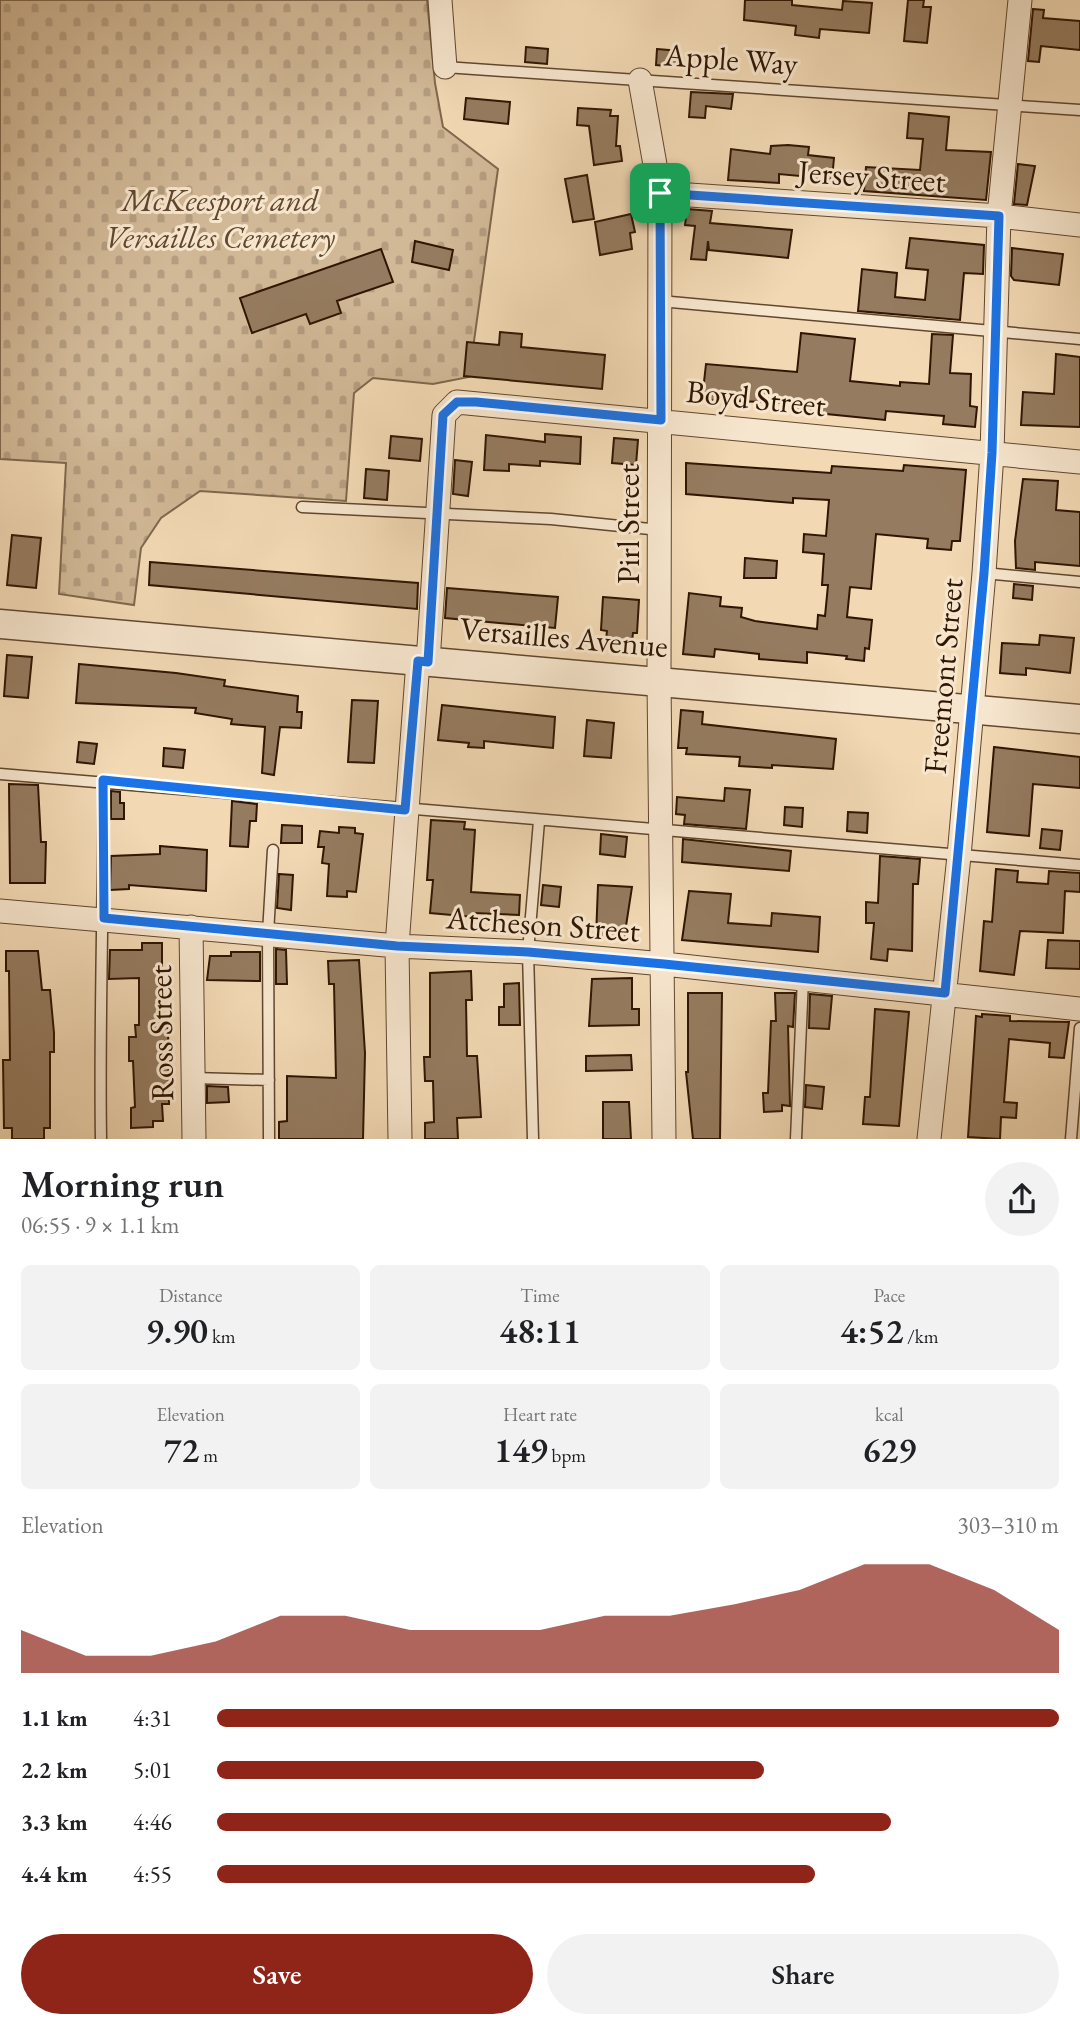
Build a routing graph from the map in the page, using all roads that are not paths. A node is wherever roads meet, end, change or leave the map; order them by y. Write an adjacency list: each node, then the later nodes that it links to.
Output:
1 (440, 0): 3 (street)
2 (1020, 0): 5 (street, Freemont Street)
3 (445, 67): 4 (lane, Apple Way)
4 (640, 80): 5 (lane, Apple Way); 7 (street, Pirl Street)
5 (1012, 104): 6 (lane, Apple Way); 8 (street, Freemont Street)
6 (1080, 110)
7 (660, 193): 8 (street, Jersey Street); 10 (street, Pirl Street)
8 (999, 216): 9 (street, Jersey Street); 11 (street, Freemont Street)
9 (1080, 225)
10 (660, 301): 11 (lane); 13 (street, Pirl Street)
11 (996, 331): 12 (lane); 14 (street, Freemont Street)
12 (1080, 339)
13 (661, 420): 14 (street, Boyd Street); 17 (street, Boyd Street); 18 (street, Pirl Street)
14 (992, 453): 15 (street, Boyd Street); 19 (street, Freemont Street)
15 (1080, 461)
16 (302, 507): 17 (lane)
17 (438, 512): 18 (lane); 22 (street, Boyd Street)
18 (660, 530): 23 (street, Pirl Street)
19 (984, 573): 20 (lane); 24 (street, Freemont Street)
20 (1080, 582)
21 (0, 624): 22 (street, Versailles Avenue)
22 (423, 661): 23 (street, Versailles Avenue); 28 (street, Boyd Street)
23 (659, 680): 24 (street, Versailles Avenue); 30 (street, Pirl Street)
24 (972, 709): 25 (street, Versailles Avenue); 32 (street, Freemont Street)
25 (1080, 719)
26 (0, 774): 27 (lane)
27 (103, 780): 28 (lane); 35 (lane)
28 (405, 810): 29 (lane); 38 (street, Boyd Street)
29 (539, 821): 30 (lane); 39 (lane)
30 (660, 828): 32 (lane); 40 (street, Pirl Street)
31 (274, 850): 37 (lane)
32 (959, 856): 33 (lane); 42 (street, Freemont Street)
33 (1080, 865)
34 (0, 911): 35 (street, Atcheson Street)
35 (104, 918): 36 (street, Atcheson Street); 47 (lane)
36 (191, 927): 37 (street, Atcheson Street); 45 (street, Ross Street)
37 (268, 933): 38 (street, Atcheson Street); 46 (lane)
38 (397, 946): 39 (street, Atcheson Street); 50 (street, Boyd Street)
39 (528, 952): 40 (street, Atcheson Street); 51 (lane)
40 (664, 964): 41 (street, Atcheson Street); 52 (street, Pirl Street)
41 (803, 979): 42 (street, Atcheson Street); 53 (lane)
42 (945, 993): 43 (street, Atcheson Street); 54 (street, Freemont Street)
43 (1080, 1009)
44 (1080, 1028): 55 (lane)
45 (193, 1078): 46 (lane); 48 (street, Ross Street)
46 (269, 1080): 49 (lane)
47 (101, 1139)
48 (194, 1139)
49 (269, 1139)
50 (400, 1139)
51 (533, 1139)
52 (664, 1139)
53 (796, 1139)
54 (929, 1139)
55 (1071, 1139)

